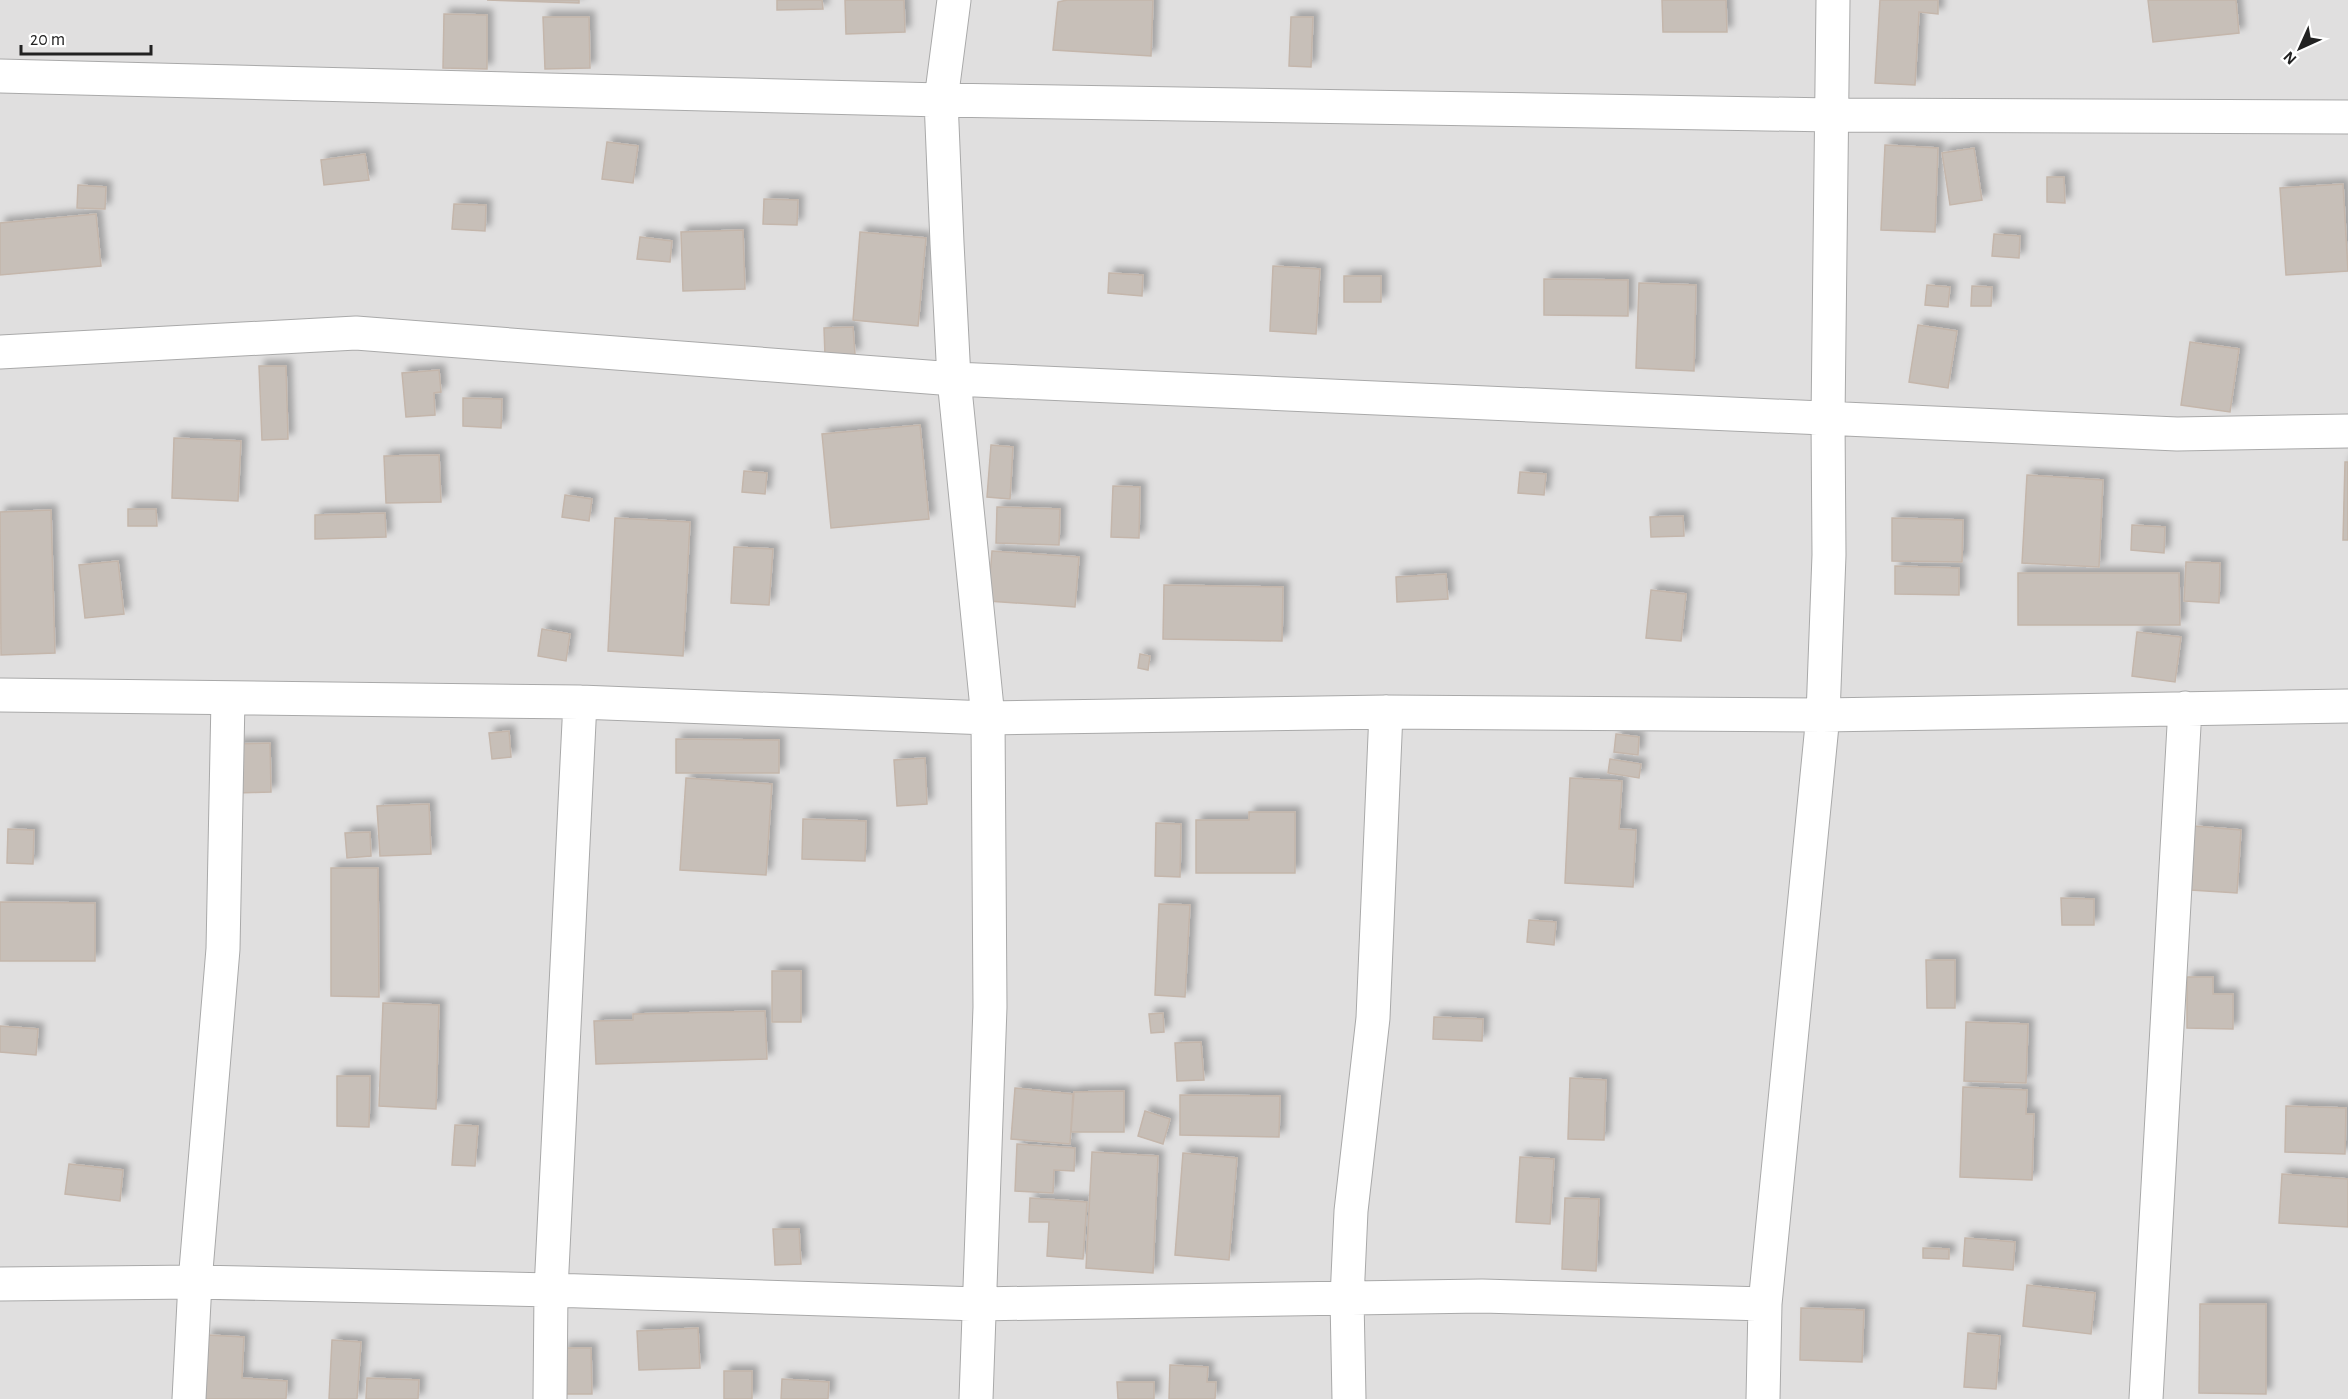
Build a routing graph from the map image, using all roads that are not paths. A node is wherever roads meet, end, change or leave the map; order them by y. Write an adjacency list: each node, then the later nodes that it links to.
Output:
1 (954, 0): 4 (street)
2 (1833, 0): 5 (street)
3 (0, 76): 4 (street)
4 (941, 100): 5 (street); 8 (street)
5 (1831, 115): 6 (street); 9 (street)
6 (2348, 117)
7 (0, 352): 8 (street)
8 (954, 379): 9 (street); 18 (street)
9 (1827, 418): 10 (street); 17 (street)
10 (2348, 430)
11 (0, 695): 12 (street)
12 (228, 699): 13 (street); 19 (street)
13 (580, 702): 18 (street); 21 (street)
14 (2348, 706): 15 (street)
15 (2186, 708): 17 (street); 30 (street)
16 (1386, 712): 17 (street); 18 (street); 22 (street)
17 (1823, 715): 24 (street)
18 (988, 718): 23 (street)
19 (195, 1282): 20 (street); 21 (street); 25 (street)
20 (0, 1284)
21 (551, 1290): 23 (street); 26 (street)
22 (1347, 1299): 23 (street); 24 (street); 28 (street)
23 (978, 1304): 27 (street)
24 (1765, 1304): 29 (street)
25 (189, 1399)
26 (550, 1399)
27 (976, 1399)
28 (1349, 1399)
29 (1763, 1399)
30 (2146, 1399)

